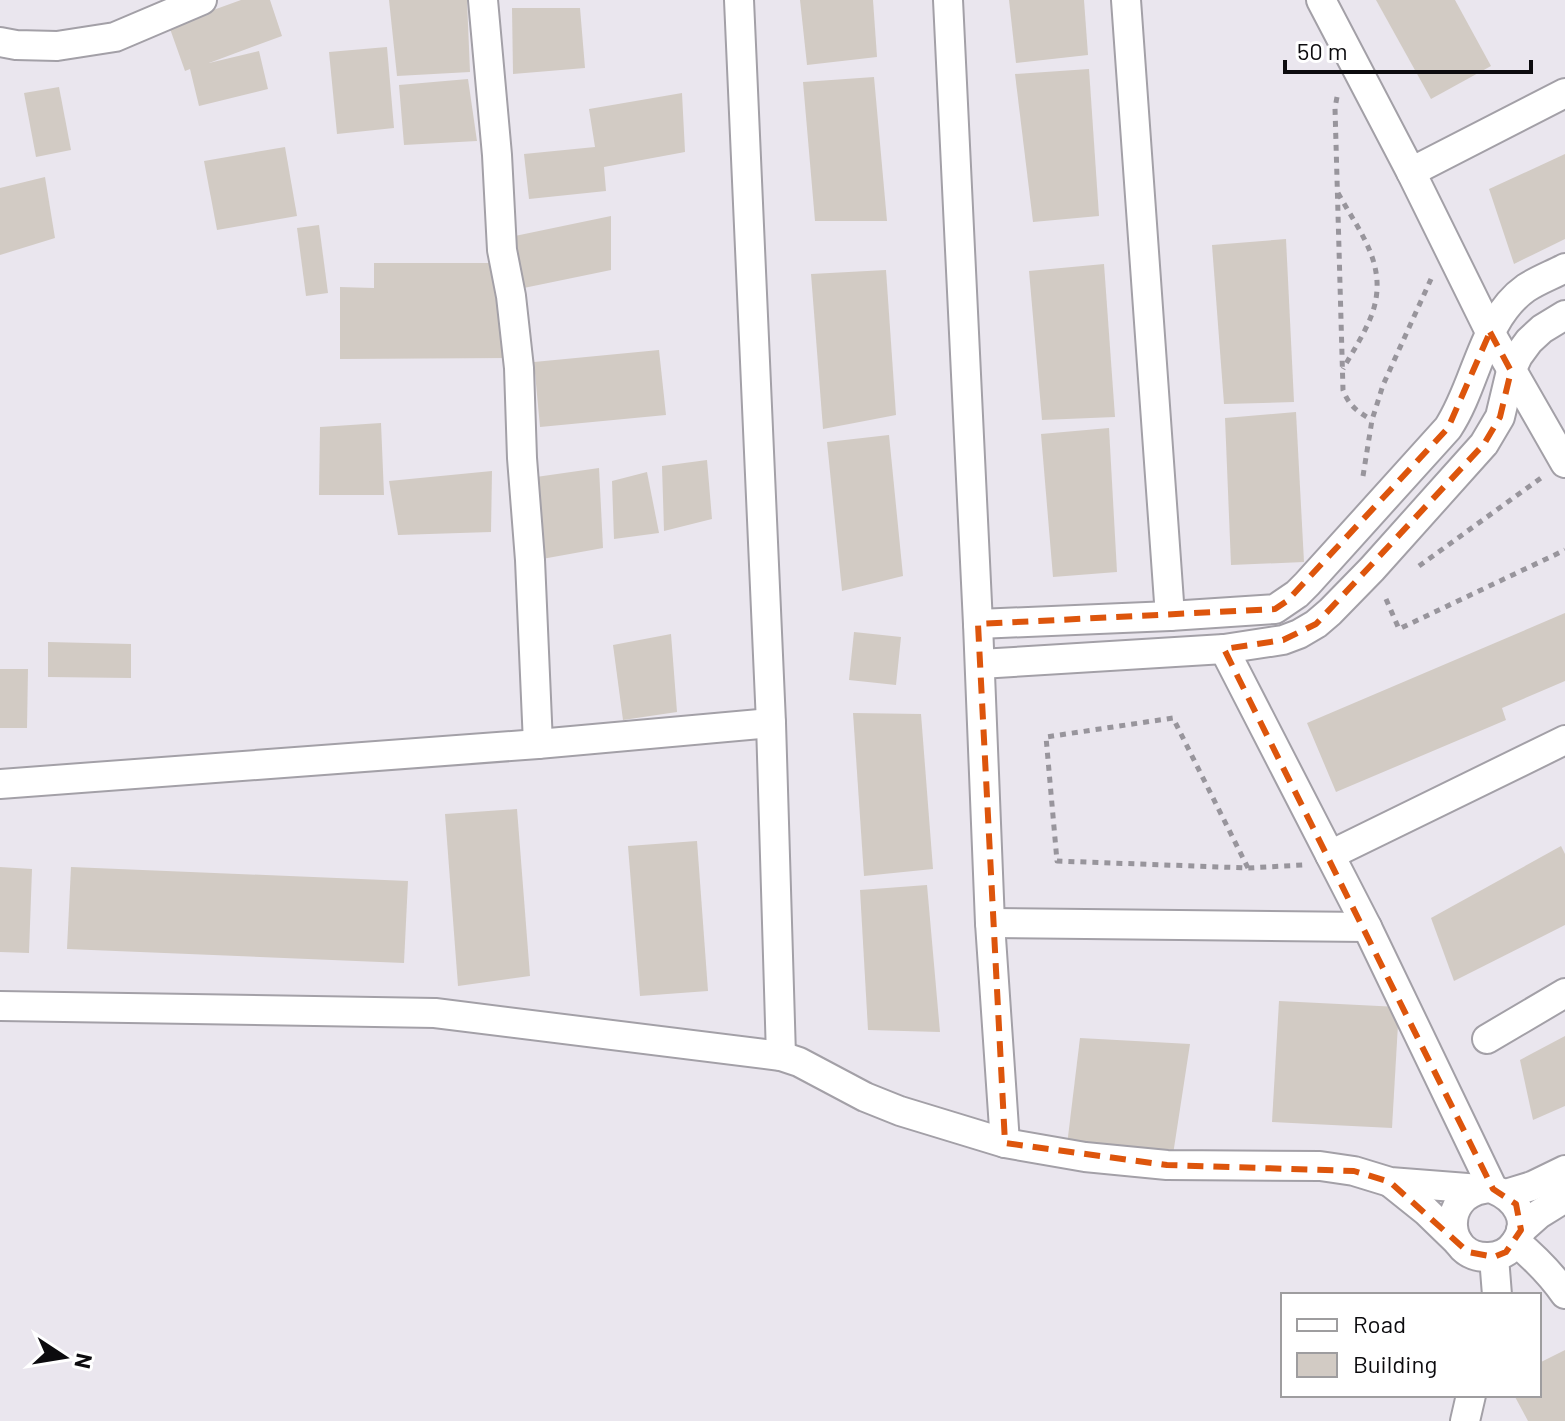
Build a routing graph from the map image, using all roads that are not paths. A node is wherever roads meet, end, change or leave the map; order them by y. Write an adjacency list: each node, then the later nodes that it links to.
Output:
1 (202, 0): 7 (street)
2 (483, 0): 23 (street)
3 (739, 0): 21 (street)
4 (948, 0): 17 (street)
5 (1126, 0): 16 (street)
6 (1321, 0): 9 (street)
7 (0, 42)
8 (1565, 93): 9 (street)
9 (1411, 172): 12 (street)
10 (1565, 268): 12 (street)
11 (1565, 315): 13 (street)
12 (1490, 332): 13 (street); 15 (street)
13 (1511, 371): 14 (street); 18 (street)
14 (1565, 462)
15 (1275, 609): 16 (street); 18 (street)
16 (1170, 616): 17 (street)
17 (978, 624): 20 (street)
18 (1283, 640): 19 (street)
19 (1224, 649): 20 (street); 25 (street)
20 (980, 664): 26 (street)
21 (771, 723): 23 (street); 31 (street)
22 (1565, 740): 25 (street)
23 (538, 744): 24 (street)
24 (0, 784)
25 (1330, 855): 27 (street)
26 (990, 923): 27 (street); 32 (street)
27 (1367, 927): 35 (street)
28 (1565, 993): 30 (street)
29 (0, 1006): 31 (street)
30 (1487, 1039)
31 (781, 1056): 32 (street)
32 (1005, 1143): 34 (street)
33 (1565, 1170): 35 (street)
34 (1390, 1182): 35 (street); 37 (street)
35 (1493, 1190): 37 (street); 38 (street)
36 (1565, 1198): 38 (street)
37 (1458, 1242): 38 (street)
38 (1510, 1243): 39 (street); 40 (street)
39 (1498, 1293)
40 (1565, 1294)
41 (1471, 1397): 42 (street)
42 (1465, 1421)

